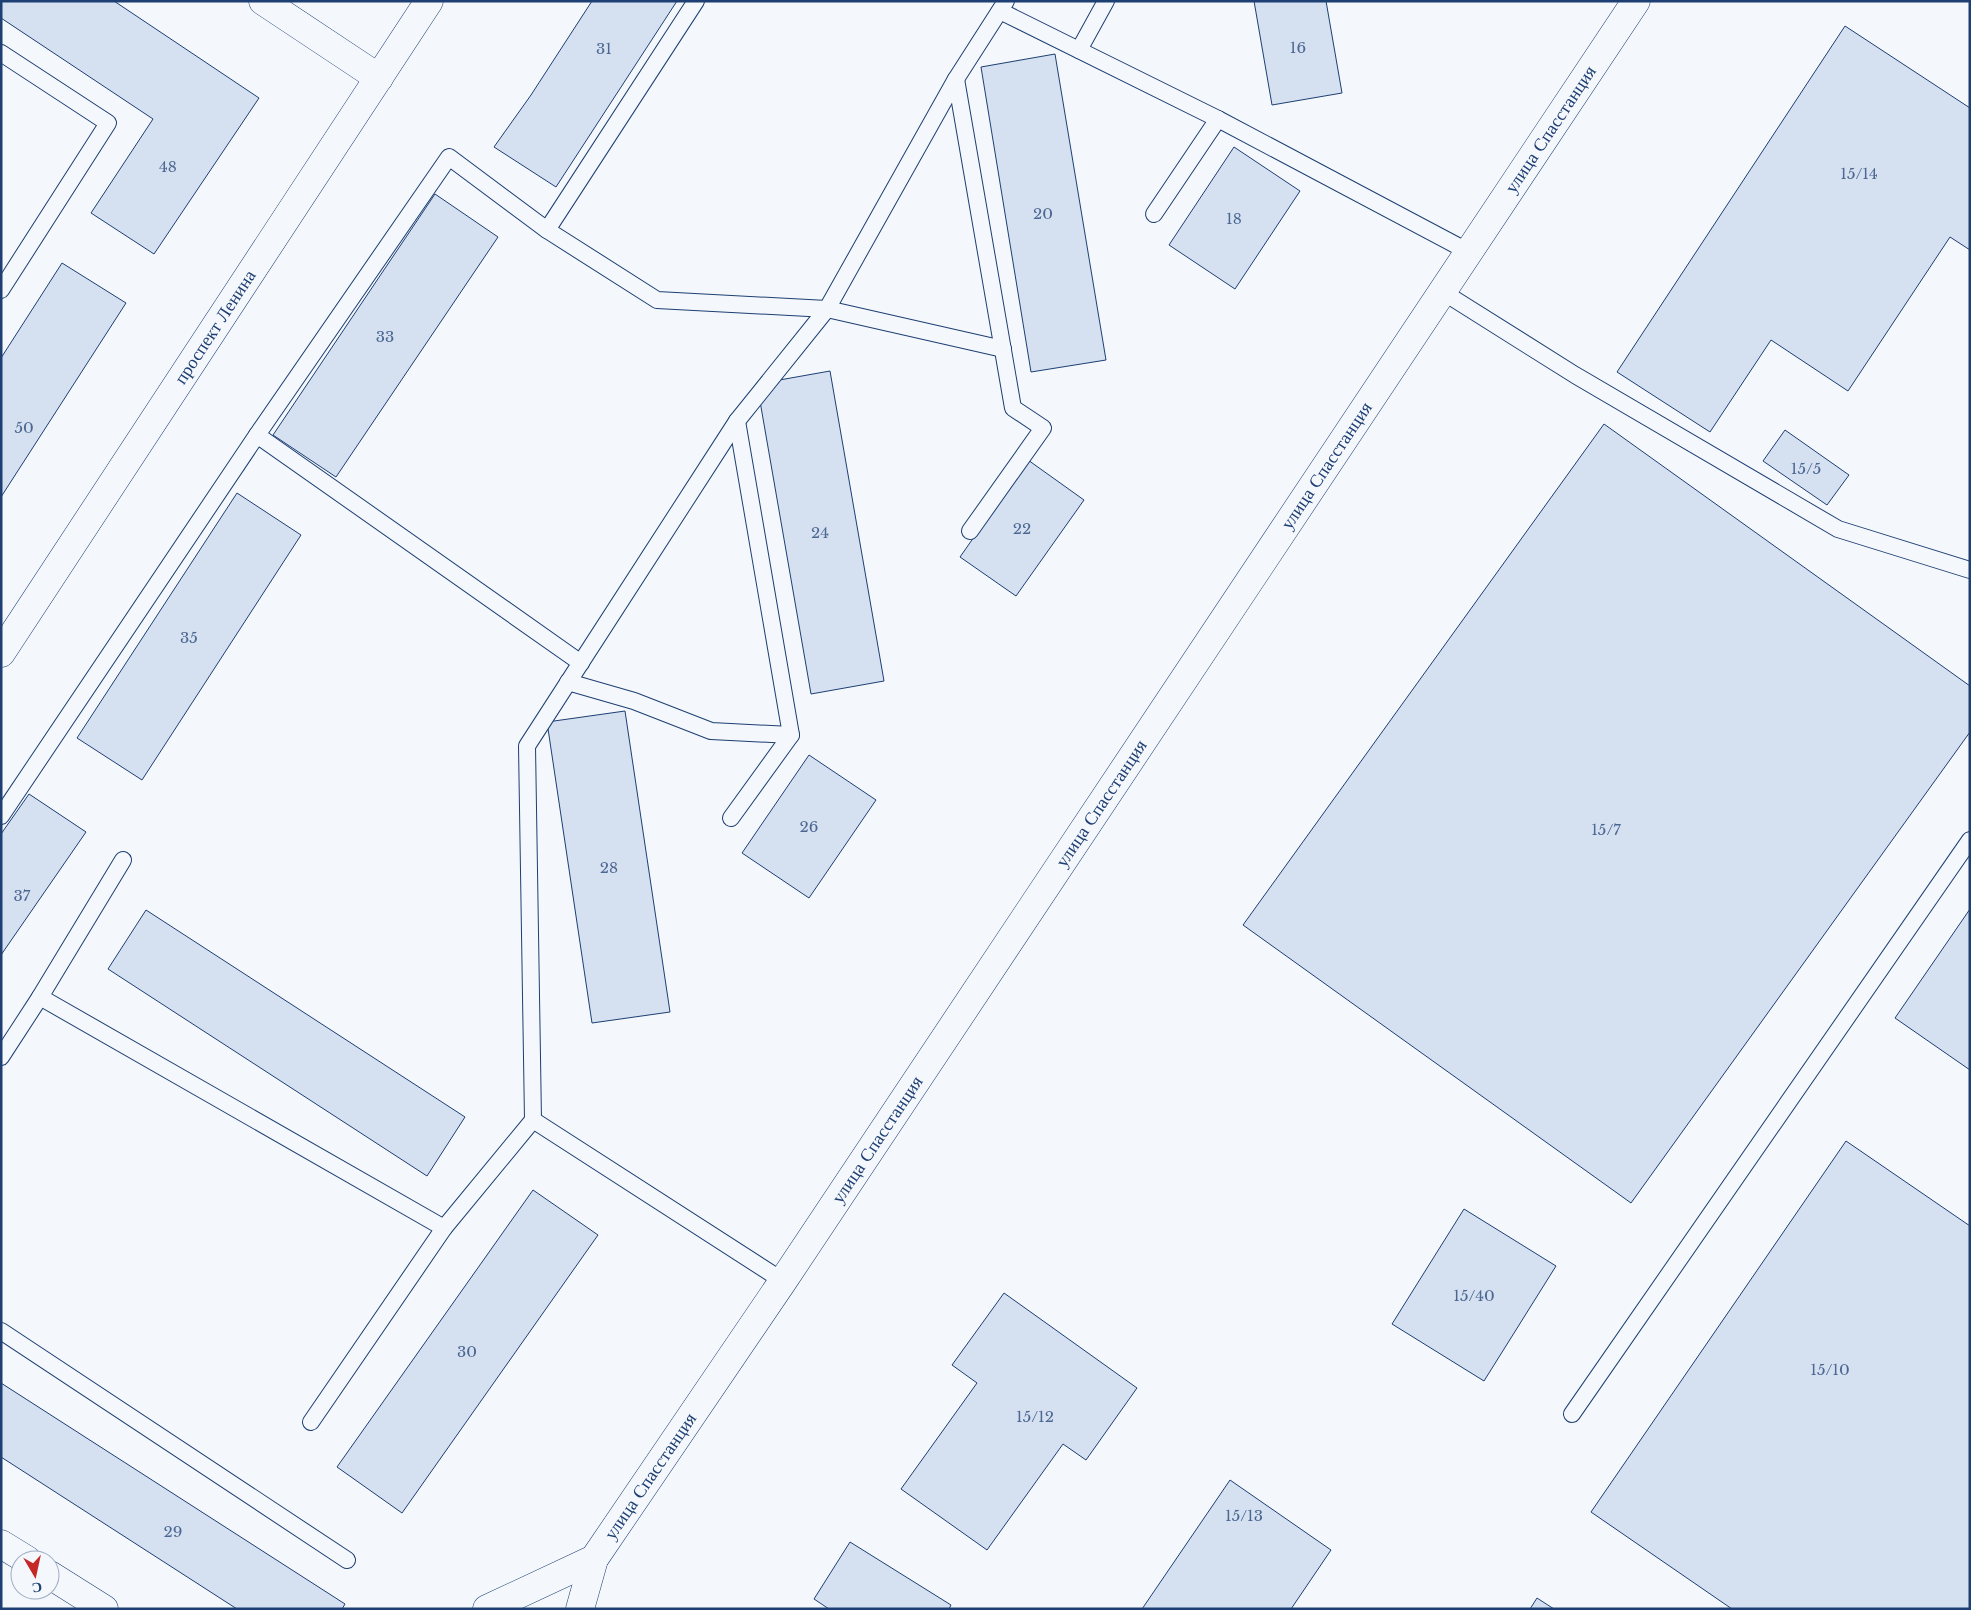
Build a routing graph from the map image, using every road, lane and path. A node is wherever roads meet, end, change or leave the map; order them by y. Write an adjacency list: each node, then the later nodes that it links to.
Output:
1 (263, 1): 9 (street)
2 (429, 1): 9 (street, проспект Ленина)
3 (696, 1): 13 (lane)
4 (1106, 1): 7 (lane)
5 (1636, 1): 14 (street, улица Спасстанция)
6 (1003, 6): 7 (lane); 10 (lane)
7 (1079, 50): 11 (lane)
8 (1, 53): 15 (lane)
9 (379, 78): 23 (street, проспект Ленина)
10 (956, 79): 17 (lane); 18 (lane)
11 (1218, 119): 12 (lane); 14 (lane)
12 (1154, 214)
13 (547, 230): 17 (lane); 20 (lane)
14 (1469, 252): 16 (street, улица Спасстанция)
15 (1, 290)
16 (1442, 292): 22 (lane); 35 (street, улица Спасстанция)
17 (827, 309): 18 (lane); 19 (lane)
18 (1003, 349): 21 (lane)
19 (737, 421): 24 (lane); 26 (lane)
20 (257, 435): 24 (lane); 27 (lane)
21 (970, 531)
22 (1970, 570)
23 (1, 653)
24 (581, 663): 25 (lane)
25 (568, 682): 26 (lane); 33 (lane)
26 (791, 735): 28 (lane)
27 (1, 816)
28 (731, 818)
29 (1970, 840): 37 (lane)
30 (123, 860): 31 (lane)
31 (40, 997): 32 (lane); 34 (lane)
32 (1, 1057)
33 (533, 1120): 34 (lane); 35 (lane)
34 (444, 1228): 38 (lane)
35 (783, 1281): 39 (street, улица Спасстанция)
36 (1, 1331): 40 (lane)
37 (1572, 1414)
38 (311, 1422)
39 (594, 1559): 43 (street); 44 (street, улица Спасстанция)
40 (348, 1560)
41 (60, 1581): 42 (street)
42 (104, 1609)
43 (487, 1609)
44 (580, 1609)

